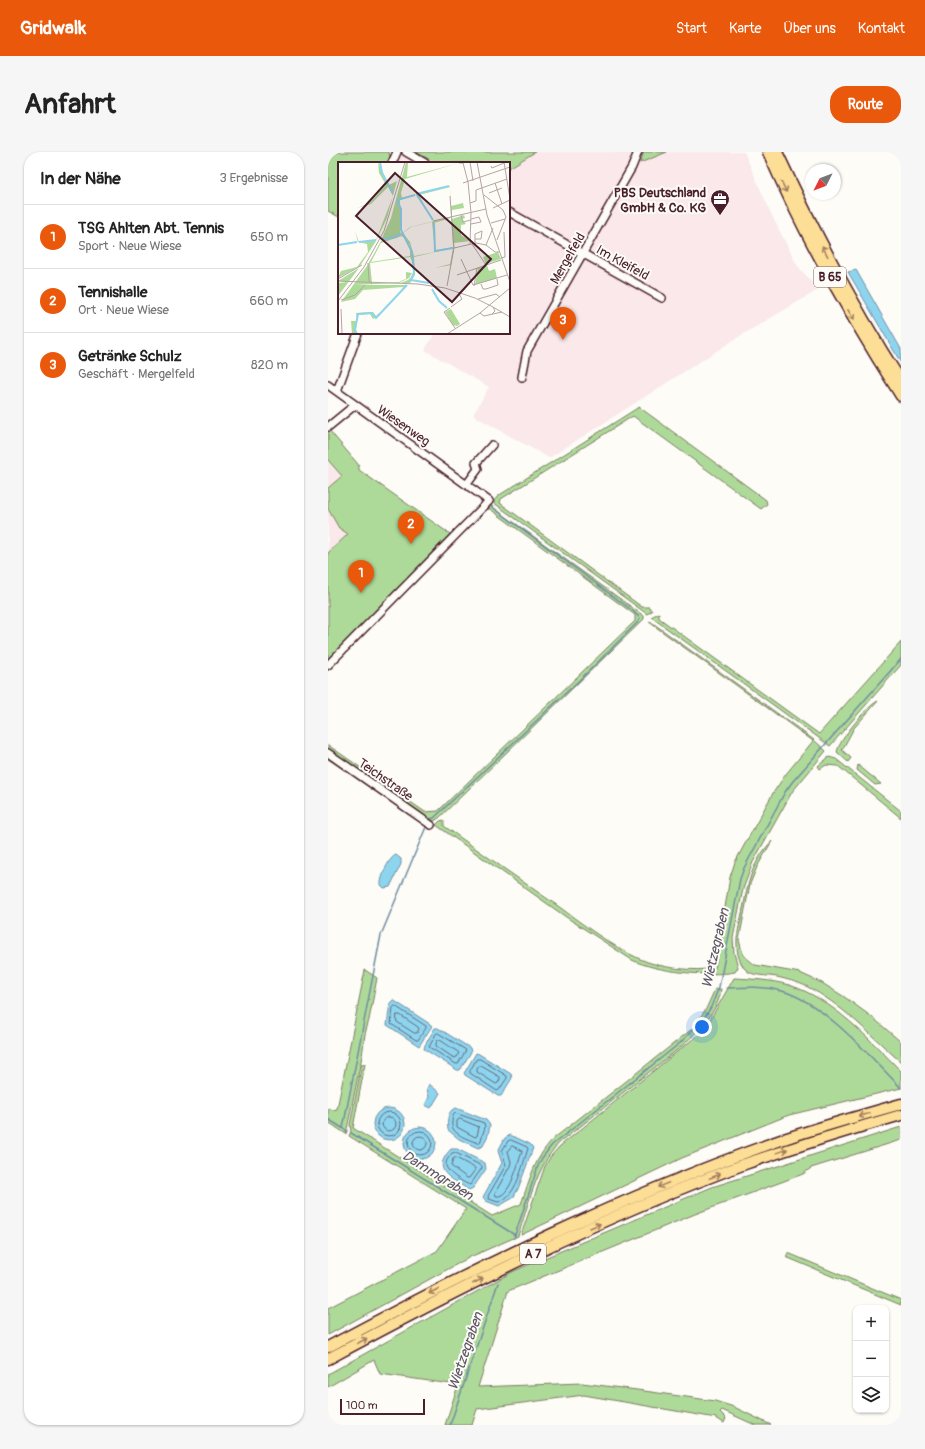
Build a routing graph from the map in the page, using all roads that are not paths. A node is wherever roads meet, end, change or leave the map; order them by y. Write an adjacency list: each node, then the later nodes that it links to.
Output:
1 (397, 152): 7 (street)
2 (406, 152): 8 (street)
3 (638, 152): 11 (street, Mergelfeld)
4 (768, 152): 18 (highway, B 65, one-way to 18)
5 (777, 152): 9 (highway, B 65)
6 (784, 152): 9 (highway)
7 (392, 162)
8 (423, 162)
9 (787, 174): 15 (highway, B 65, one-way to 9)
10 (510, 213): 11 (street, Im Kleifeld)
11 (584, 254): 12 (street, Im Kleifeld); 14 (street, Mergelfeld)
12 (662, 298)
13 (358, 334): 17 (street)
14 (522, 377)
15 (901, 381)
16 (328, 385): 17 (street, Wiesenweg)
17 (337, 391): 19 (street, Wiesenweg)
18 (901, 396)
19 (355, 404): 20 (street); 22 (street, Wiesenweg)
20 (328, 428)
21 (492, 445): 22 (street)
22 (466, 484): 23 (street, Wiesenweg)
23 (328, 665)
24 (328, 754): 25 (street, Teichstraße)
25 (431, 825)
26 (901, 1104): 28 (highway, A 7, one-way to 28)
27 (901, 1115): 29 (highway, A 7, one-way to 27)
28 (328, 1347)
29 (328, 1360)

